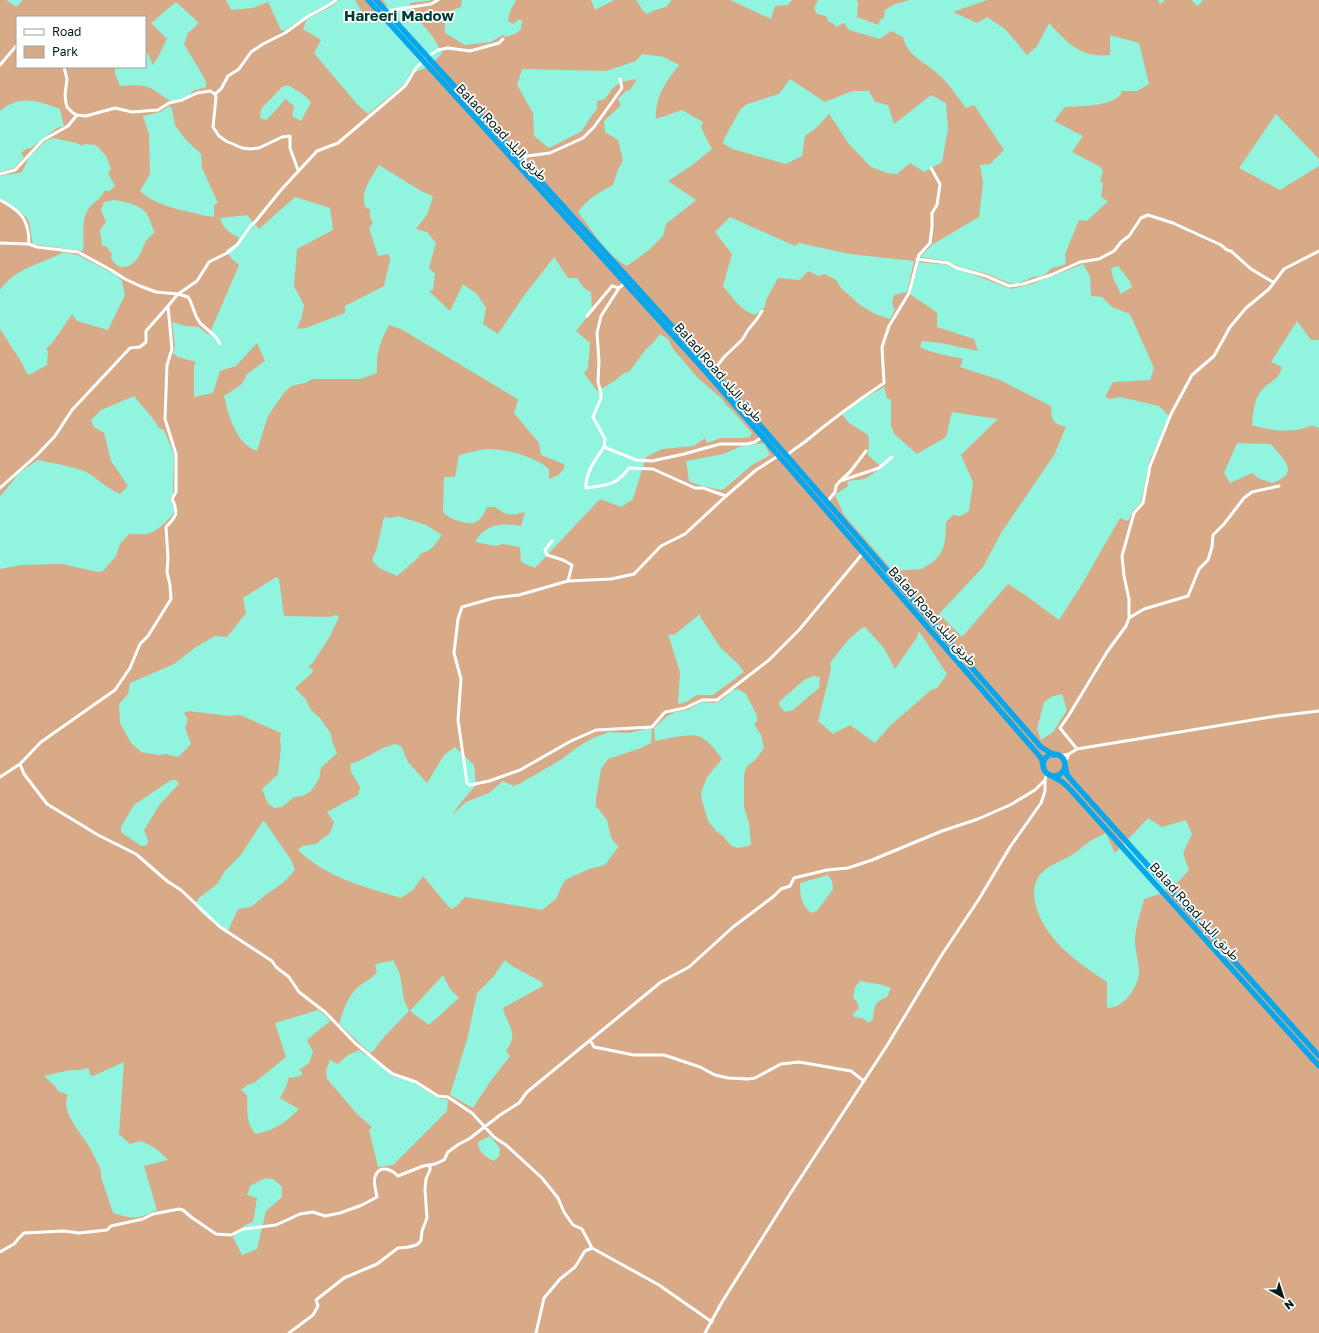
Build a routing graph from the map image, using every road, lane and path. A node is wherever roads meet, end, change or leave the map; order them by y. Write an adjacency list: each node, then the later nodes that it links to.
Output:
1 (336, 0): 12 (street)
2 (368, 0): 8 (highway, Balad Road طريق البلد)
3 (376, 0): 5 (highway, Balad Road طريق البلد)
4 (438, 0): 5 (street)
5 (386, 11): 8 (highway, Balad Road طريق البلد)
6 (503, 39): 8 (street)
7 (16, 46): 9 (street)
8 (425, 60): 14 (highway, Balad Road طريق البلد); 16 (street); 23 (highway, Balad Road طريق البلد)
9 (0, 65)
10 (64, 68): 13 (street)
11 (620, 79): 14 (street)
12 (215, 94): 13 (street); 16 (street)
13 (77, 115): 17 (street)
14 (521, 161): 23 (highway, Balad Road طريق البلد)
15 (931, 168): 22 (street)
16 (298, 170): 26 (street)
17 (0, 174)
18 (0, 200): 20 (street)
19 (0, 242): 20 (street)
20 (29, 244): 26 (street)
21 (1319, 251): 24 (street)
22 (917, 259): 24 (street); 36 (street)
23 (628, 282): 25 (street); 31 (highway, Balad Road طريق البلد); 32 (highway, Balad Road طريق البلد)
24 (1273, 282): 46 (street)
25 (619, 288): 29 (street); 33 (street)
26 (178, 294): 27 (street); 30 (street)
27 (168, 306): 40 (street); 52 (street)
28 (762, 311): 31 (street)
29 (587, 316)
30 (220, 344)
31 (710, 368): 36 (highway, Balad Road طريق البلد)
32 (762, 437): 33 (street); 35 (highway, Balad Road طريق البلد)
33 (604, 447): 41 (street)
34 (866, 451): 38 (street)
35 (778, 456): 41 (street); 44 (highway, Balad Road طريق البلد)
36 (787, 456): 42 (highway, Balad Road طريق البلد)
37 (892, 457): 38 (street)
38 (840, 480): 42 (street)
39 (1279, 486): 46 (street)
40 (0, 488)
41 (726, 496): 45 (street)
42 (827, 502): 50 (highway, Balad Road طريق البلد)
43 (552, 541): 45 (street)
44 (863, 553): 45 (street); 53 (highway, Balad Road طريق البلد)
45 (568, 581)
46 (1129, 618): 48 (street)
47 (1319, 711): 48 (street)
48 (1077, 749): 49 (street)
49 (1069, 754): 50 (street); 51 (street)
50 (1057, 755): 51 (highway); 53 (highway)
51 (1065, 763): 54 (highway); 58 (highway, Balad Road طريق البلد)
52 (20, 764): 55 (street); 61 (street)
53 (1044, 767): 54 (highway)
54 (1049, 774): 56 (street); 59 (highway, Balad Road طريق البلد)
55 (0, 777)
56 (1045, 780): 57 (street); 60 (street)
57 (590, 1040): 60 (street); 61 (street)
58 (1319, 1056)
59 (1319, 1066)
60 (864, 1081): 65 (street)
61 (486, 1127): 62 (street); 63 (street)
62 (430, 1166): 64 (street); 66 (street)
63 (592, 1248): 65 (street); 67 (street)
64 (0, 1252)
65 (712, 1322): 68 (street)
66 (289, 1333)
67 (536, 1333)
68 (705, 1333)

